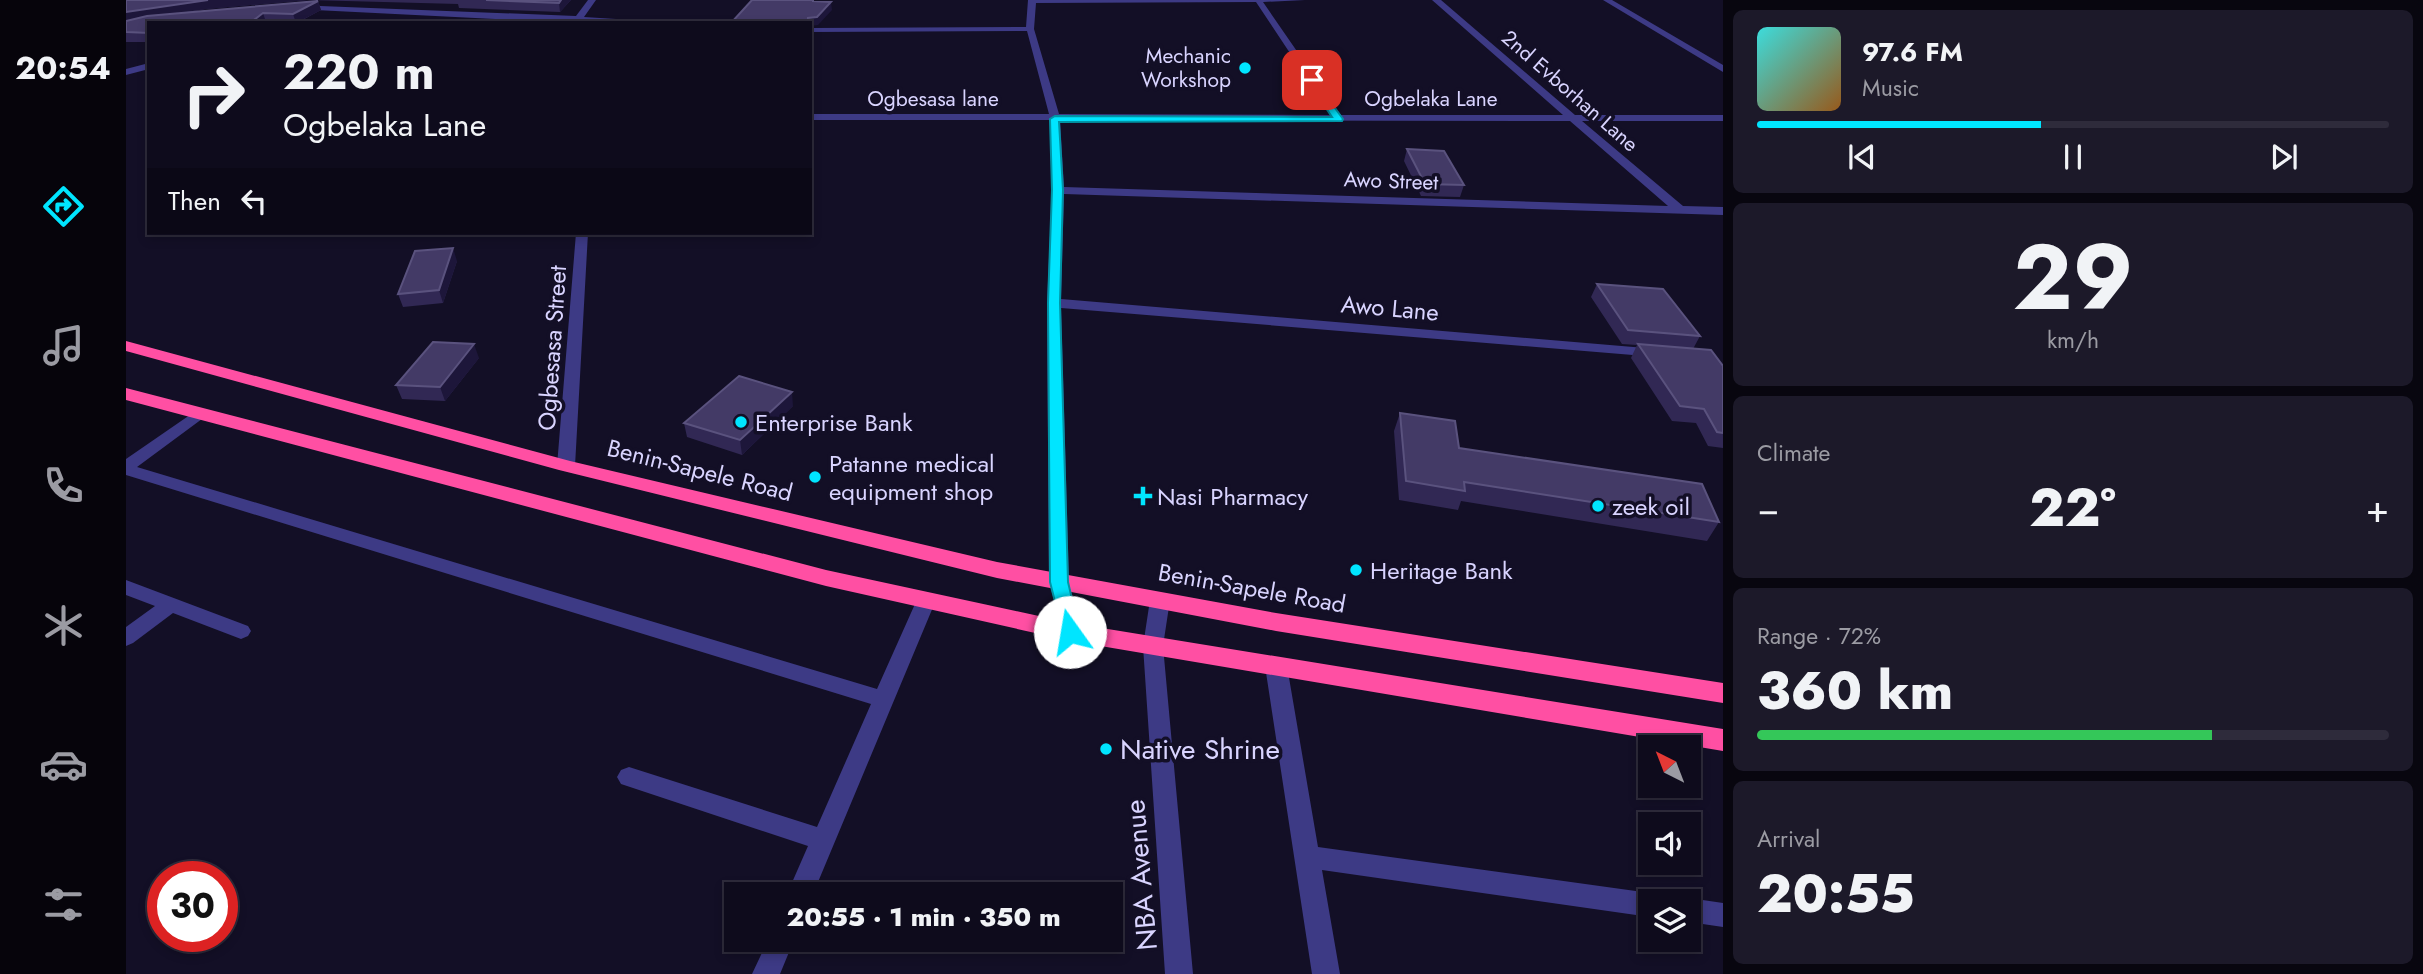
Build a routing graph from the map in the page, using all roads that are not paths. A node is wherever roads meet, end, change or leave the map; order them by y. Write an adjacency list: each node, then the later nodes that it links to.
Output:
1 (592, 0): 9 (street)
2 (1258, 0): 3 (street); 6 (street); 20 (street)
3 (1301, 0)
4 (1436, 0): 17 (street, 2nd Evborhan Lane)
5 (1606, 0): 14 (street)
6 (1032, 1): 11 (street)
7 (311, 3): 8 (street); 9 (street)
8 (283, 8)
9 (578, 20): 10 (street)
10 (611, 21)
11 (1030, 29): 12 (street); 19 (street)
12 (812, 30)
13 (147, 67): 15 (street)
14 (1723, 69)
15 (126, 72)
16 (812, 117): 19 (street, Ogbesasa lane)
17 (1571, 118): 18 (street, Ogbelaka Lane); 20 (street, Ogbelaka Lane); 22 (street, 2nd Evborhan Lane)
18 (1723, 118)
19 (1055, 119): 20 (street, Ogbelaka Lane); 21 (street)
20 (1339, 119)
21 (1058, 190): 22 (street, Awo Street); 25 (street)
22 (1680, 210): 23 (street, Awo Street)
23 (1723, 212)
24 (582, 235): 30 (street, Ogbesasa Street)
25 (1054, 303): 27 (street, Awo Lane); 32 (street)
26 (126, 346): 30 (highway, Benin-Sapele Road)
27 (1667, 354)
28 (126, 394): 29 (highway)
29 (200, 413): 31 (street); 34 (highway)
30 (566, 466): 32 (highway, Benin-Sapele Road)
31 (126, 468): 43 (street)
32 (1059, 582): 35 (highway, Benin-Sapele Road); 38 (street)
33 (126, 587): 36 (street)
34 (926, 600): 38 (highway); 43 (street)
35 (1160, 600): 40 (street, NBA Avenue); 42 (highway, Benin-Sapele Road)
36 (171, 604): 37 (street); 39 (street)
37 (241, 631)
38 (1070, 632): 40 (highway)
39 (126, 638)
40 (1153, 646): 41 (highway); 54 (street, NBA Avenue)
41 (1276, 666): 44 (highway); 47 (street)
42 (1723, 693)
43 (883, 699): 46 (street)
44 (1723, 740)
45 (629, 776): 46 (street)
46 (824, 840): 48 (street)
47 (1309, 858): 49 (street); 55 (street)
48 (805, 882)
49 (1638, 903)
50 (1701, 912): 51 (street)
51 (1723, 915)
52 (776, 952): 53 (street)
53 (766, 974)
54 (1179, 974)
55 (1326, 974)

